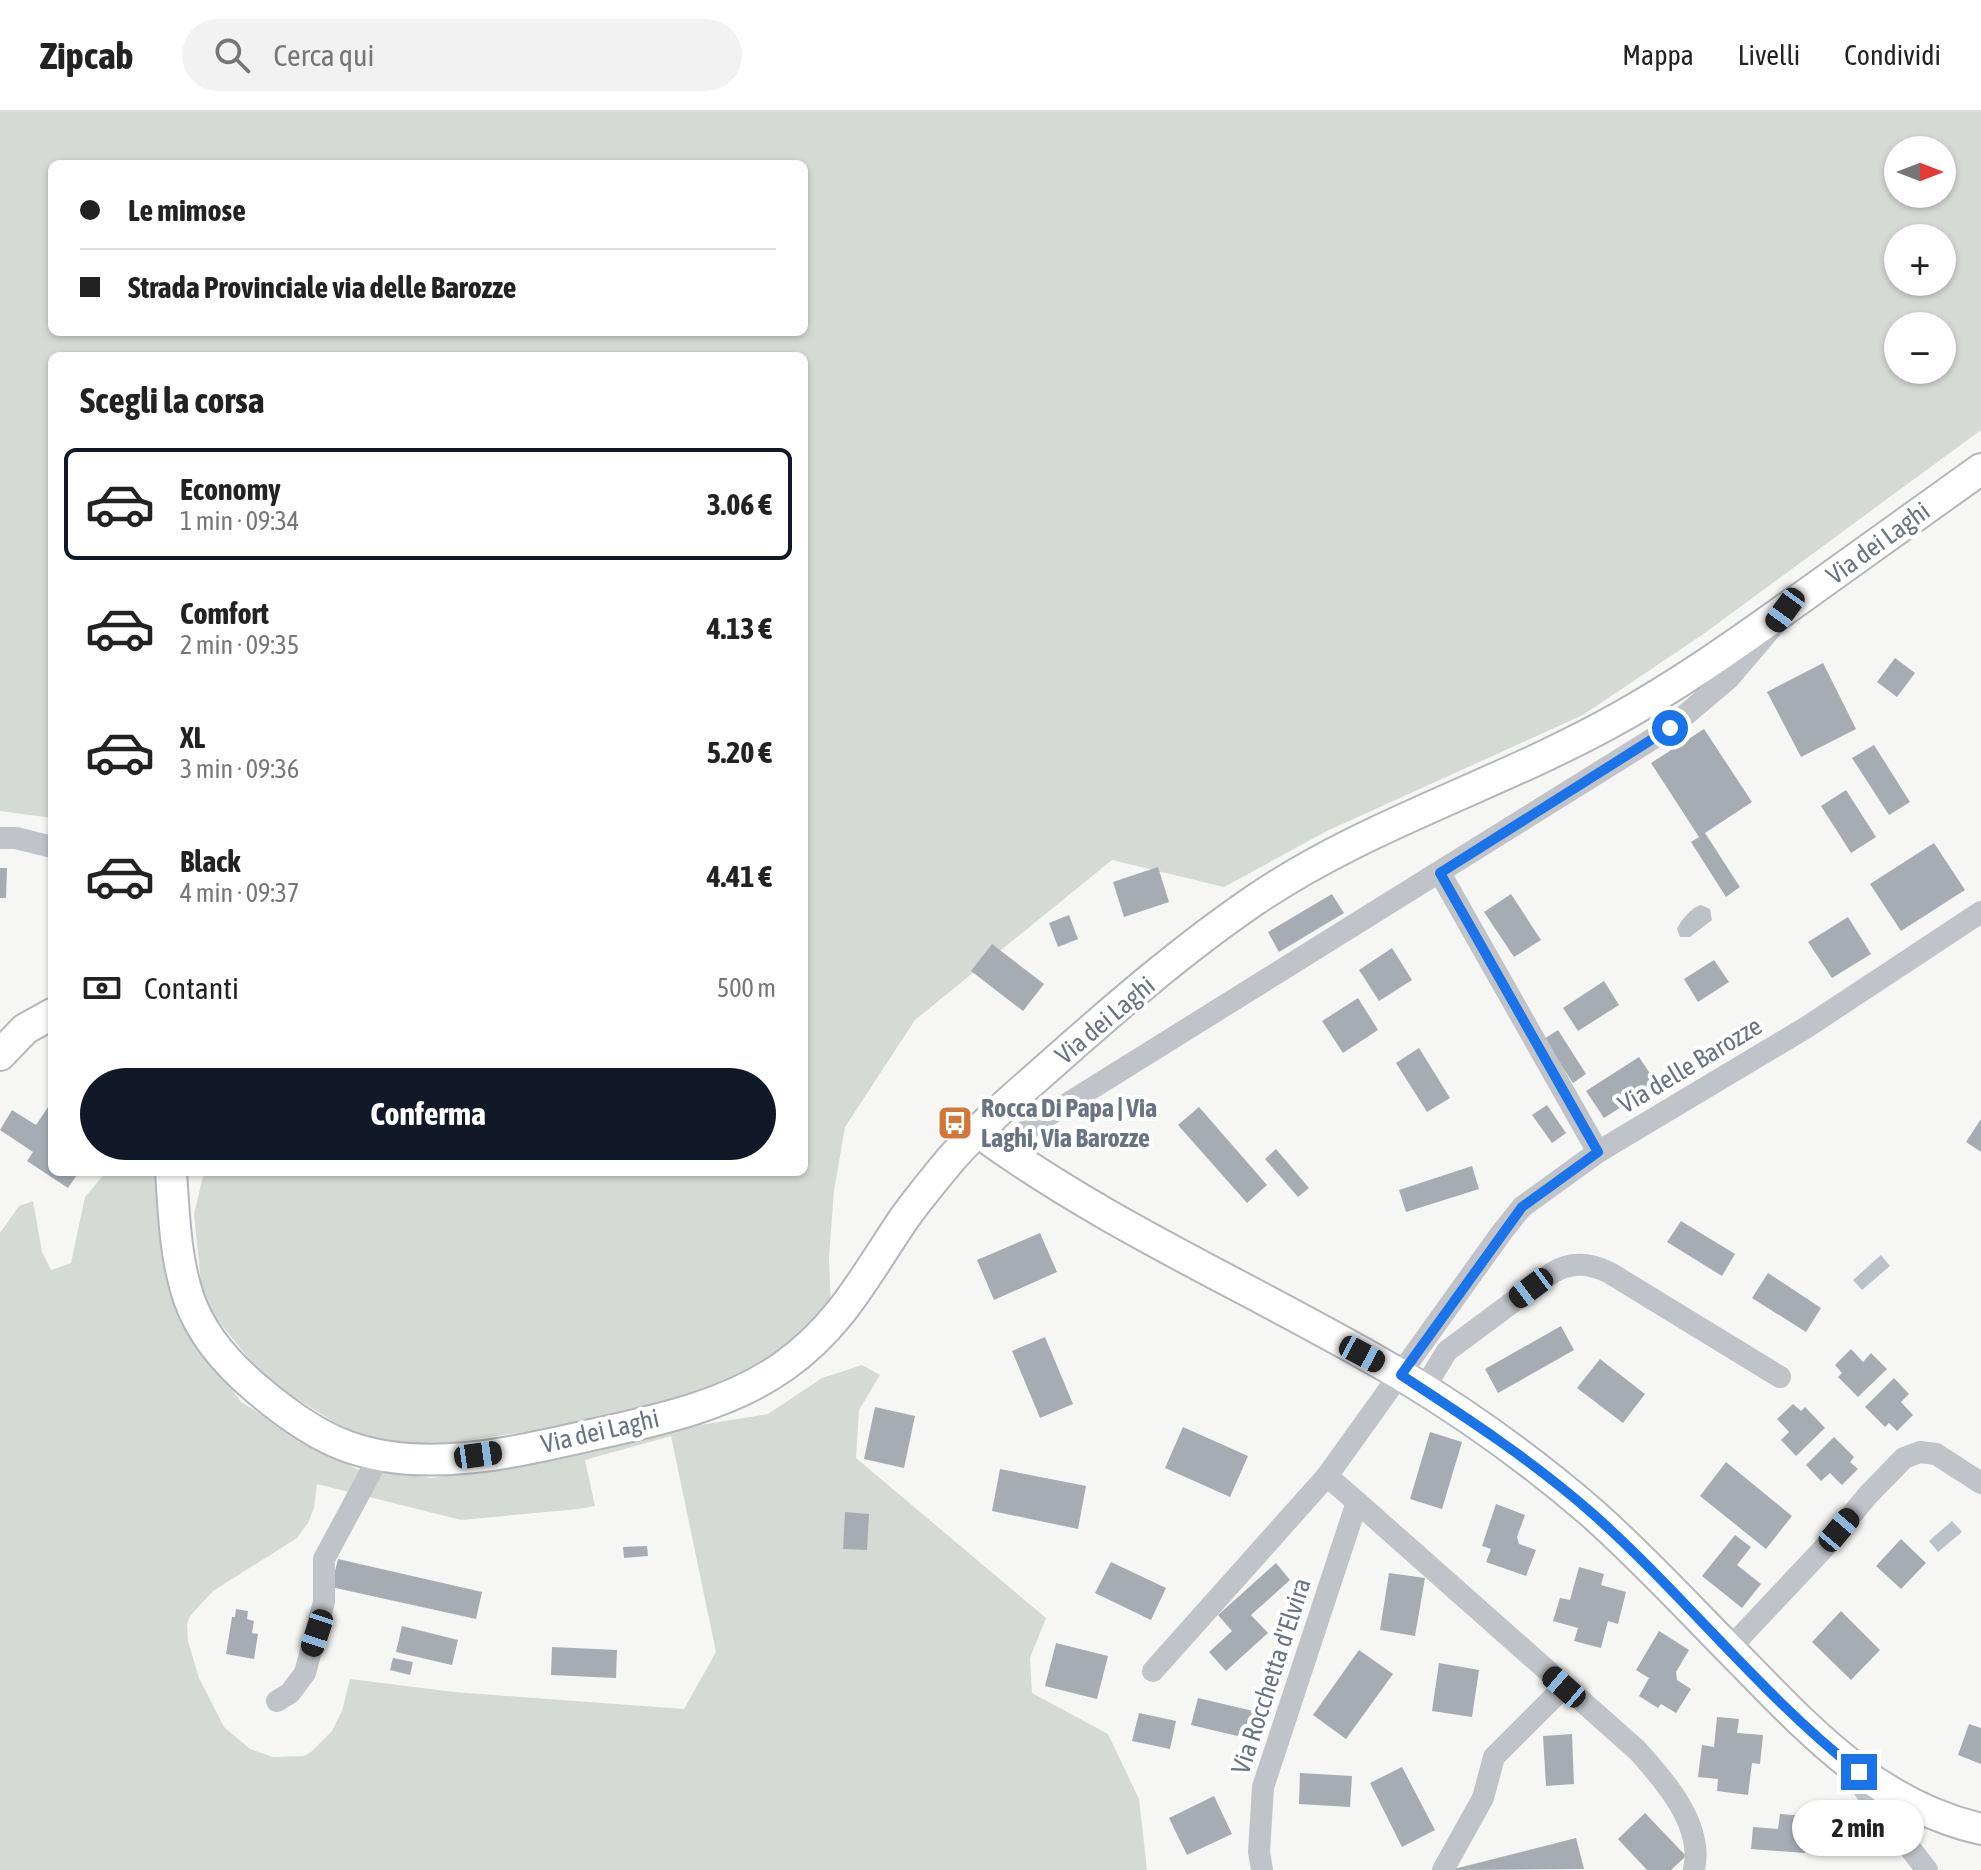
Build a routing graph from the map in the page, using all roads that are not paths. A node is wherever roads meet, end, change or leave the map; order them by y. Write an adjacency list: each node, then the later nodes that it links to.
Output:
1 (1981, 469): 2 (main road, Via dei Laghi)
2 (1785, 610): 5 (street); 9 (main road, Via dei Laghi)
3 (0, 838): 4 (street)
4 (48, 846)
5 (1440, 873): 10 (street); 11 (street)
6 (1981, 912): 11 (street, Via delle Barozze)
7 (48, 1016): 8 (main road)
8 (0, 1055)
9 (977, 1131): 10 (main road); 15 (main road, Via dei Laghi)
10 (1003, 1150): 14 (main road)
11 (1598, 1152): 14 (street, Via delle Barozze)
12 (175, 1176): 15 (main road, Via dei Laghi)
13 (1780, 1377): 14 (street)
14 (1412, 1382): 16 (street); 19 (main road)
15 (380, 1455): 22 (street)
16 (1327, 1476): 18 (street); 20 (street)
17 (1981, 1483): 19 (street)
18 (1357, 1502): 21 (street); 25 (street, Via Rocchetta d'Elvira)
19 (1729, 1649): 23 (main road)
20 (1153, 1671)
21 (1564, 1687): 26 (street); 27 (street)
22 (277, 1701)
23 (1839, 1756): 24 (main road); 28 (street)
24 (1981, 1829)
25 (1262, 1870)
26 (1443, 1870)
27 (1694, 1870)
28 (1927, 1870)

